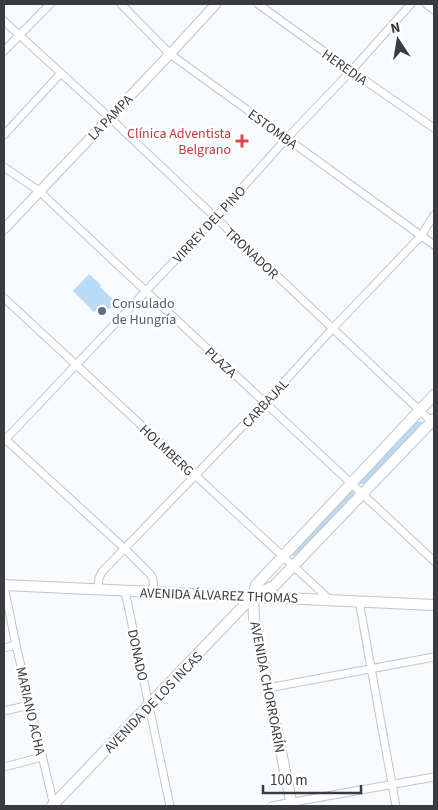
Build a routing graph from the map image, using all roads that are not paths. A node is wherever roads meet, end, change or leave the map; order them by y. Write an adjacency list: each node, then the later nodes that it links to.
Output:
1 (50, 4): 9 (street)
2 (121, 4): 11 (street, ESTOMBA)
3 (216, 4): 11 (street, LA PAMPA)
4 (258, 4): 12 (street, HEREDIA)
5 (411, 4): 12 (street, VIRREY DEL PINO)
6 (426, 4): 7 (street)
7 (434, 10)
8 (4, 20): 9 (street, TRONADOR)
9 (19, 34): 10 (street); 13 (street, TRONADOR)
10 (4, 51)
11 (170, 54): 14 (street, LA PAMPA); 17 (street, ESTOMBA)
12 (351, 71): 15 (street, HEREDIA); 17 (street, VIRREY DEL PINO)
13 (61, 73): 14 (street, TRONADOR); 16 (street)
14 (110, 118): 19 (street, LA PAMPA); 21 (street, TRONADOR)
15 (434, 128)
16 (4, 135)
17 (287, 138): 21 (street, VIRREY DEL PINO); 23 (street, ESTOMBA)
18 (4, 167): 19 (street, PLAZA)
19 (39, 191): 22 (street, LA PAMPA); 25 (street, PLAZA)
20 (434, 215): 23 (street, CARBAJAL)
21 (215, 218): 25 (street, VIRREY DEL PINO); 27 (street, TRONADOR)
22 (4, 229)
23 (421, 236): 24 (street, ESTOMBA); 27 (street, CARBAJAL)
24 (434, 245)
25 (146, 291): 28 (street, VIRREY DEL PINO); 30 (street, PLAZA)
26 (4, 298): 28 (street, HOLMBERG)
27 (333, 328): 30 (street, CARBAJAL); 31 (street, TRONADOR)
28 (76, 366): 33 (street, VIRREY DEL PINO); 34 (street, HOLMBERG)
29 (434, 395): 31 (main road, AVENIDA DE LOS INCAS)
30 (265, 403): 34 (street, CARBAJAL); 35 (street, PLAZA)
31 (420, 410): 32 (street, TRONADOR); 35 (main road, AVENIDA DE LOS INCAS)
32 (433, 421): 36 (main road, AVENIDA DE LOS INCAS)
33 (4, 440): 37 (street)
34 (195, 475): 37 (street, CARBAJAL); 38 (street, HOLMBERG)
35 (351, 483): 36 (street, PLAZA); 38 (main road, AVENIDA DE LOS INCAS)
36 (362, 493): 39 (street, PLAZA); 40 (main road, AVENIDA DE LOS INCAS)
37 (125, 549): 42 (street, CARBAJAL); 44 (street)
38 (282, 556): 40 (street, HOLMBERG); 45 (main road, AVENIDA DE LOS INCAS)
39 (434, 561)
40 (293, 566): 45 (main road, AVENIDA DE LOS INCAS); 46 (street, HOLMBERG)
41 (4, 586): 42 (main road, AVENIDA ÁLVAREZ THOMAS); 49 (street, MARIANO ACHA)
42 (98, 590): 43 (main road, AVENIDA ÁLVAREZ THOMAS)
43 (125, 592): 44 (main road, AVENIDA ÁLVAREZ THOMAS); 55 (street, DONADO)
44 (154, 592): 45 (main road, AVENIDA ÁLVAREZ THOMAS)
45 (253, 596): 46 (main road, AVENIDA ÁLVAREZ THOMAS); 53 (main road, AVENIDA CHORROARÍN); 55 (main road, AVENIDA DE LOS INCAS)
46 (330, 600): 47 (main road, AVENIDA ÁLVAREZ THOMAS)
47 (358, 602): 48 (main road, AVENIDA ÁLVAREZ THOMAS); 52 (street)
48 (434, 605)
49 (16, 645): 50 (street); 54 (street, MARIANO ACHA)
50 (4, 648)
51 (434, 657): 52 (street)
52 (372, 668): 53 (street); 60 (street)
53 (268, 688): 61 (main road, AVENIDA CHORROARÍN)
54 (30, 704): 56 (street); 57 (street, MARIANO ACHA)
55 (150, 706): 62 (main road, AVENIDA DE LOS INCAS); 63 (street, DONADO)
56 (4, 711)
57 (42, 757): 58 (street); 62 (street, MARIANO ACHA)
58 (4, 767)
59 (434, 777): 60 (street)
60 (392, 784): 61 (street); 65 (street)
61 (292, 804): 64 (street)
62 (53, 806)
63 (170, 806)
64 (271, 806)
65 (396, 806)

